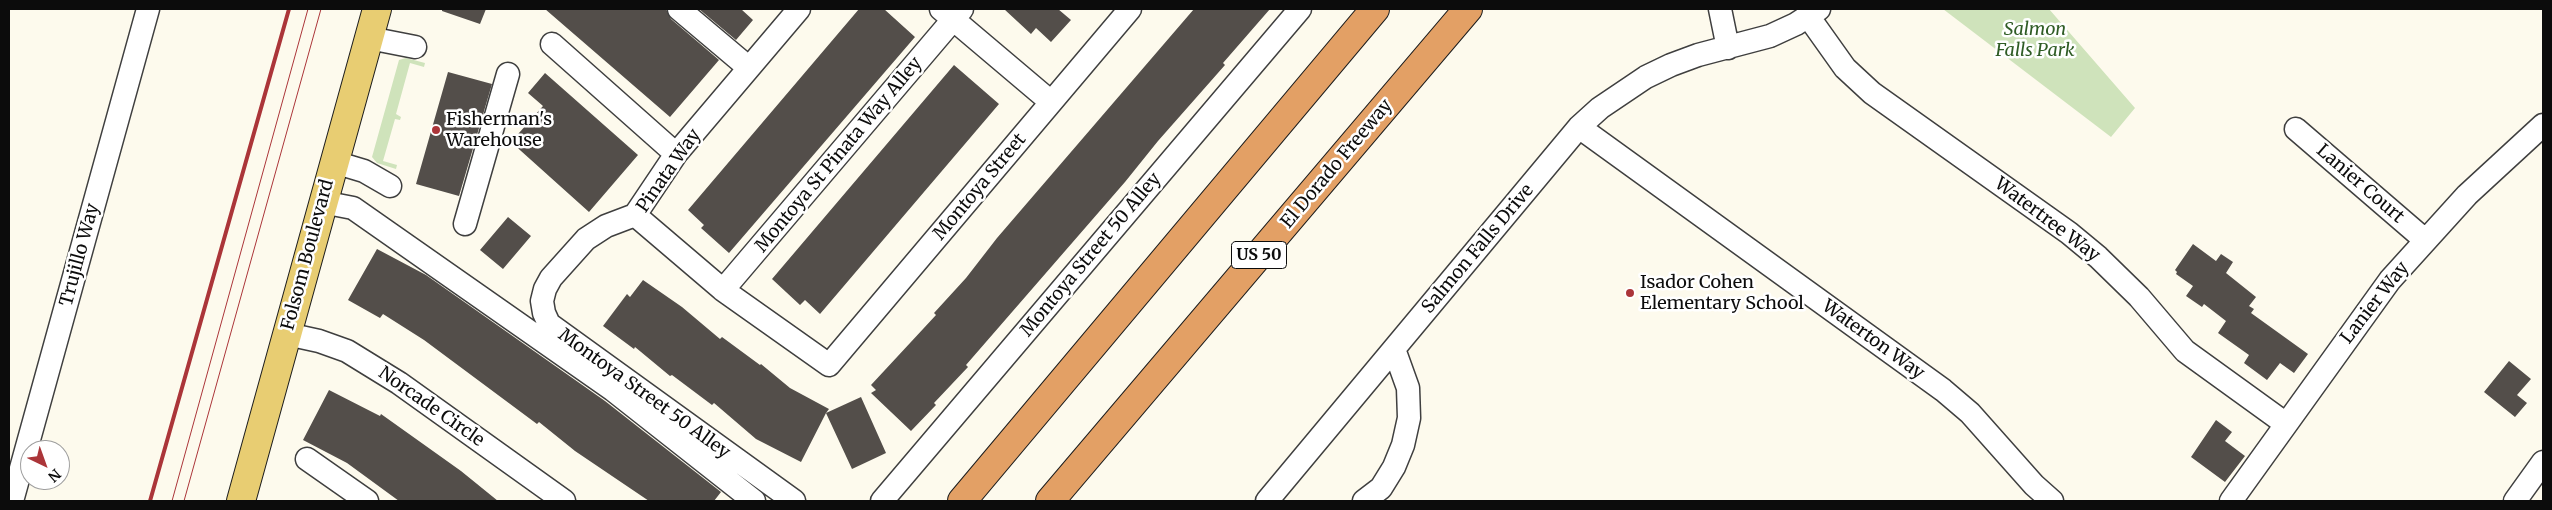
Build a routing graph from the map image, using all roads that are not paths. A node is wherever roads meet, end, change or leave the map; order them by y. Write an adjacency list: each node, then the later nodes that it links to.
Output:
1 (148, 9): 36 (street, Trujillo Way)
2 (377, 9): 12 (main road, Folsom Boulevard)
3 (679, 9): 16 (street)
4 (799, 9): 16 (street, Pinata Way)
5 (1130, 9): 18 (street, Montoya Street)
6 (1300, 9): 42 (street, Montoya Street 50 Alley)
7 (1375, 9): 43 (highway)
8 (1468, 9): 44 (highway, El Dorado Freeway / US 50)
9 (1720, 9): 15 (street)
10 (952, 12): 18 (street); 29 (street, Montoya St Pinata Way Alley)
11 (1814, 13): 15 (street, Salmon Falls Drive); 33 (street, Watertree Way)
12 (369, 38): 14 (street); 23 (main road, Folsom Boulevard)
13 (552, 44): 22 (street)
14 (415, 47)
15 (1728, 48): 20 (street, Salmon Falls Drive)
16 (749, 68): 22 (street, Pinata Way)
17 (508, 74): 27 (street)
18 (1051, 102): 32 (street, Montoya Street)
19 (2543, 125): 28 (street, Lanier Way)
20 (1579, 128): 31 (street, Salmon Falls Drive); 47 (street, Waterton Way)
21 (2296, 129): 28 (street, Lanier Court)
22 (676, 154): 26 (street, Pinata Way)
23 (334, 162): 24 (street); 25 (main road, Folsom Boulevard)
24 (390, 186)
25 (322, 202): 30 (main road, Folsom Boulevard); 40 (street)
26 (635, 216): 29 (street, Pinata Way); 41 (street, Montoya Street 50 Alley)
27 (466, 224)
28 (2424, 240): 33 (street, Lanier Way)
29 (723, 290): 32 (street, Pinata Way)
30 (287, 334): 37 (main road, Folsom Boulevard); 39 (street, Norcade Circle)
31 (1394, 349): 45 (street, Salmon Falls Drive); 46 (street)
32 (829, 364)
33 (2286, 424): 48 (street, Lanier Way)
34 (307, 459): 38 (street)
35 (2543, 462): 49 (street)
36 (12, 501)
37 (241, 501)
38 (367, 501)
39 (562, 501)
40 (754, 501)
41 (794, 501)
42 (882, 501)
43 (962, 501)
44 (1050, 501)
45 (1267, 501)
46 (1364, 501)
47 (2052, 501)
48 (2230, 501)
49 (2515, 501)

